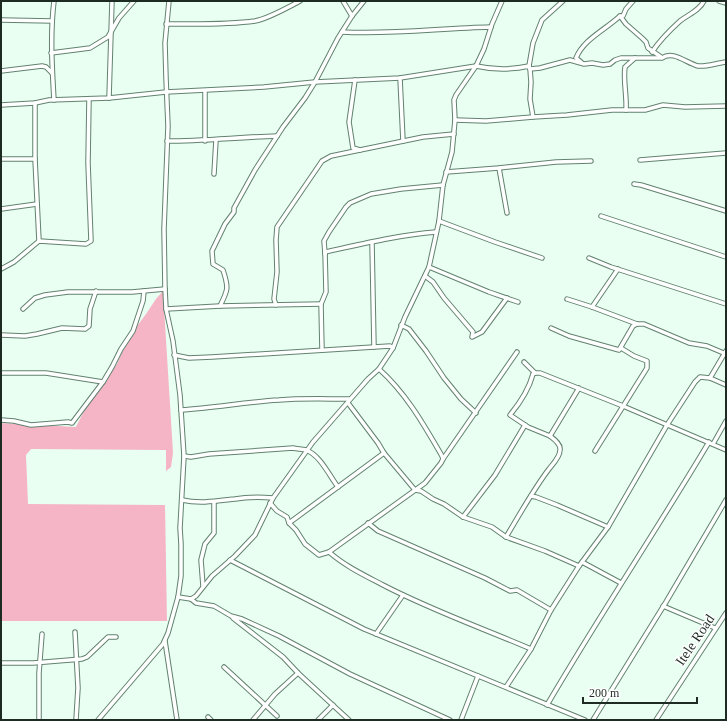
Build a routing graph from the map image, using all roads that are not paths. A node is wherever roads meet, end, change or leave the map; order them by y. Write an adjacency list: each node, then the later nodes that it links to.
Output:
1 (54, 1): 17 (street)
2 (112, 1): 20 (street)
3 (134, 1): 20 (street)
4 (169, 1): 18 (street)
5 (300, 1): 18 (street)
6 (343, 1): 14 (street)
7 (364, 1): 14 (street)
8 (502, 1): 19 (street)
9 (562, 1): 31 (street)
10 (633, 1): 15 (street)
11 (704, 1): 22 (street)
12 (719, 1): 13 (street)
13 (726, 2)
14 (352, 16): 21 (street)
15 (620, 16): 22 (street); 25 (street)
16 (1, 20): 17 (street)
17 (52, 21): 23 (street)
18 (166, 24): 38 (street)
19 (491, 27): 21 (street); 30 (street)
20 (112, 28): 23 (street); 39 (street)
21 (342, 32): 36 (street)
22 (652, 52): 26 (street)
23 (51, 53): 33 (street)
24 (636, 57): 26 (street); 29 (street); 45 (street)
25 (576, 58): 27 (street); 29 (street)
26 (662, 58): 28 (street)
27 (570, 60): 29 (street); 31 (street)
28 (726, 62)
29 (584, 64)
30 (476, 66): 31 (street); 34 (street); 47 (street)
31 (529, 67): 46 (street)
32 (1, 71): 33 (street)
33 (52, 74): 41 (street)
34 (400, 78): 35 (street); 52 (street)
35 (354, 80): 36 (street); 54 (street)
36 (315, 82): 37 (street); 49 (street)
37 (205, 91): 38 (street); 51 (street)
38 (166, 92): 39 (street); 53 (street)
39 (109, 98): 40 (street)
40 (88, 99): 41 (street); 72 (street)
41 (54, 100): 42 (street)
42 (35, 103): 43 (street); 57 (street)
43 (1, 105)
44 (726, 106): 45 (street)
45 (626, 110): 46 (street)
46 (533, 117): 47 (street)
47 (455, 120): 48 (street)
48 (454, 134): 52 (street); 61 (street)
49 (277, 136): 50 (street); 91 (street)
50 (216, 140): 51 (street); 62 (street)
51 (206, 141): 53 (street)
52 (403, 141): 54 (street)
53 (167, 142): 82 (street)
54 (360, 150): 90 (street)
55 (726, 153): 58 (street)
56 (1, 158): 57 (street)
57 (35, 159): 65 (street)
58 (640, 160)
59 (591, 161): 60 (street)
60 (499, 168): 61 (street); 68 (street)
61 (446, 172): 64 (street)
62 (214, 174)
63 (634, 184): 67 (street)
64 (443, 185): 70 (street); 74 (street)
65 (37, 204): 66 (street); 72 (street)
66 (1, 209)
67 (726, 211)
68 (507, 213)
69 (601, 216): 75 (street)
70 (439, 221): 71 (street); 76 (street)
71 (436, 232): 73 (street); 78 (street)
72 (39, 241): 79 (street)
73 (372, 243): 74 (street); 99 (street)
74 (325, 256): 88 (street)
75 (726, 257)
76 (542, 258)
77 (589, 258): 80 (street)
78 (429, 268): 81 (street); 85 (street)
79 (1, 269)
80 (618, 269): 89 (street); 92 (street)
81 (425, 276): 85 (street); 96 (street)
82 (165, 289): 84 (street); 94 (street)
83 (96, 291): 84 (street); 93 (street); 98 (street)
84 (144, 291): 111 (street)
85 (508, 298): 87 (street)
86 (567, 299): 92 (street)
87 (518, 302)
88 (321, 304): 90 (street); 102 (street)
89 (726, 304)
90 (276, 305): 91 (street)
91 (220, 306): 94 (street)
92 (592, 307): 95 (street)
93 (23, 309)
94 (166, 309): 105 (street)
95 (637, 324): 101 (street); 104 (street)
96 (401, 326): 100 (street); 117 (street)
97 (550, 328): 101 (street)
98 (1, 335)
99 (374, 347): 100 (street); 102 (street)
100 (392, 348): 107 (street)
101 (621, 348): 115 (street)
102 (322, 350): 105 (street)
103 (517, 352): 117 (street)
104 (726, 352): 110 (street)
105 (174, 355): 116 (street)
106 (524, 362): 108 (street)
107 (379, 369): 114 (street); 129 (street)
108 (535, 372): 113 (street); 120 (street)
109 (1, 373): 111 (street)
110 (710, 378): 112 (street); 121 (street)
111 (103, 382): 118 (street)
112 (726, 385)
113 (579, 388): 115 (street); 122 (street)
114 (348, 401): 116 (street); 125 (street); 127 (street)
115 (623, 406): 121 (street); 126 (street)
116 (181, 410): 128 (street)
117 (476, 413): 129 (street)
118 (1, 420)
119 (726, 421): 123 (street)
120 (525, 425): 122 (street); 138 (street)
121 (667, 425): 123 (street); 141 (street)
122 (550, 436): 132 (street)
123 (711, 443): 124 (street); 147 (street)
124 (726, 450)
125 (307, 451): 128 (street); 130 (street); 133 (street)
126 (594, 451)
127 (384, 453): 130 (street); 131 (street)
128 (184, 456): 134 (street)
129 (442, 460): 131 (street)
130 (338, 486): 139 (street)
131 (415, 490): 138 (street); 140 (street)
132 (531, 496): 141 (street); 142 (street)
133 (273, 498): 136 (street); 137 (street)
134 (182, 500): 136 (street); 150 (street)
135 (726, 500): 152 (street)
136 (214, 502): 148 (street)
137 (270, 503): 139 (street); 144 (street)
138 (463, 517): 142 (street)
139 (289, 523): 143 (street)
140 (368, 523): 143 (street); 153 (street)
141 (608, 527): 145 (street)
142 (506, 537): 146 (street)
143 (329, 552): 149 (street)
144 (230, 560): 148 (street); 159 (street)
145 (582, 562): 146 (street); 147 (street)
146 (579, 566): 153 (street)
147 (621, 583): 172 (street)
148 (204, 586): 151 (street)
149 (403, 595): 159 (street); 162 (street)
150 (178, 597): 151 (street); 161 (street)
151 (191, 599): 155 (street)
152 (663, 606): 156 (street); 184 (street)
153 (551, 610): 162 (street)
154 (726, 613): 156 (street, Itele Road)
155 (231, 616): 167 (street); 181 (street)
156 (715, 628): 185 (street, Itele Road)
157 (75, 632): 163 (street)
158 (42, 634): 164 (street)
159 (376, 634): 168 (street)
160 (116, 637): 163 (street)
161 (165, 641): 176 (street); 177 (street)
162 (531, 649): 169 (street)
163 (77, 659): 164 (street); 175 (street)
164 (40, 662): 165 (street); 174 (street)
165 (1, 663)
166 (224, 667): 170 (street)
167 (298, 673): 170 (street); 171 (street)
168 (478, 676): 169 (street); 182 (street)
169 (506, 687): 172 (street)
170 (265, 705): 173 (street); 178 (street)
171 (334, 705): 179 (street); 180 (street)
172 (547, 705): 183 (street)
173 (277, 716)
174 (39, 720)
175 (76, 720)
176 (98, 720)
177 (177, 720)
178 (253, 720)
179 (318, 720)
180 (349, 720)
181 (450, 720)
182 (461, 720)
183 (585, 720)
184 (593, 720)
185 (656, 720)

